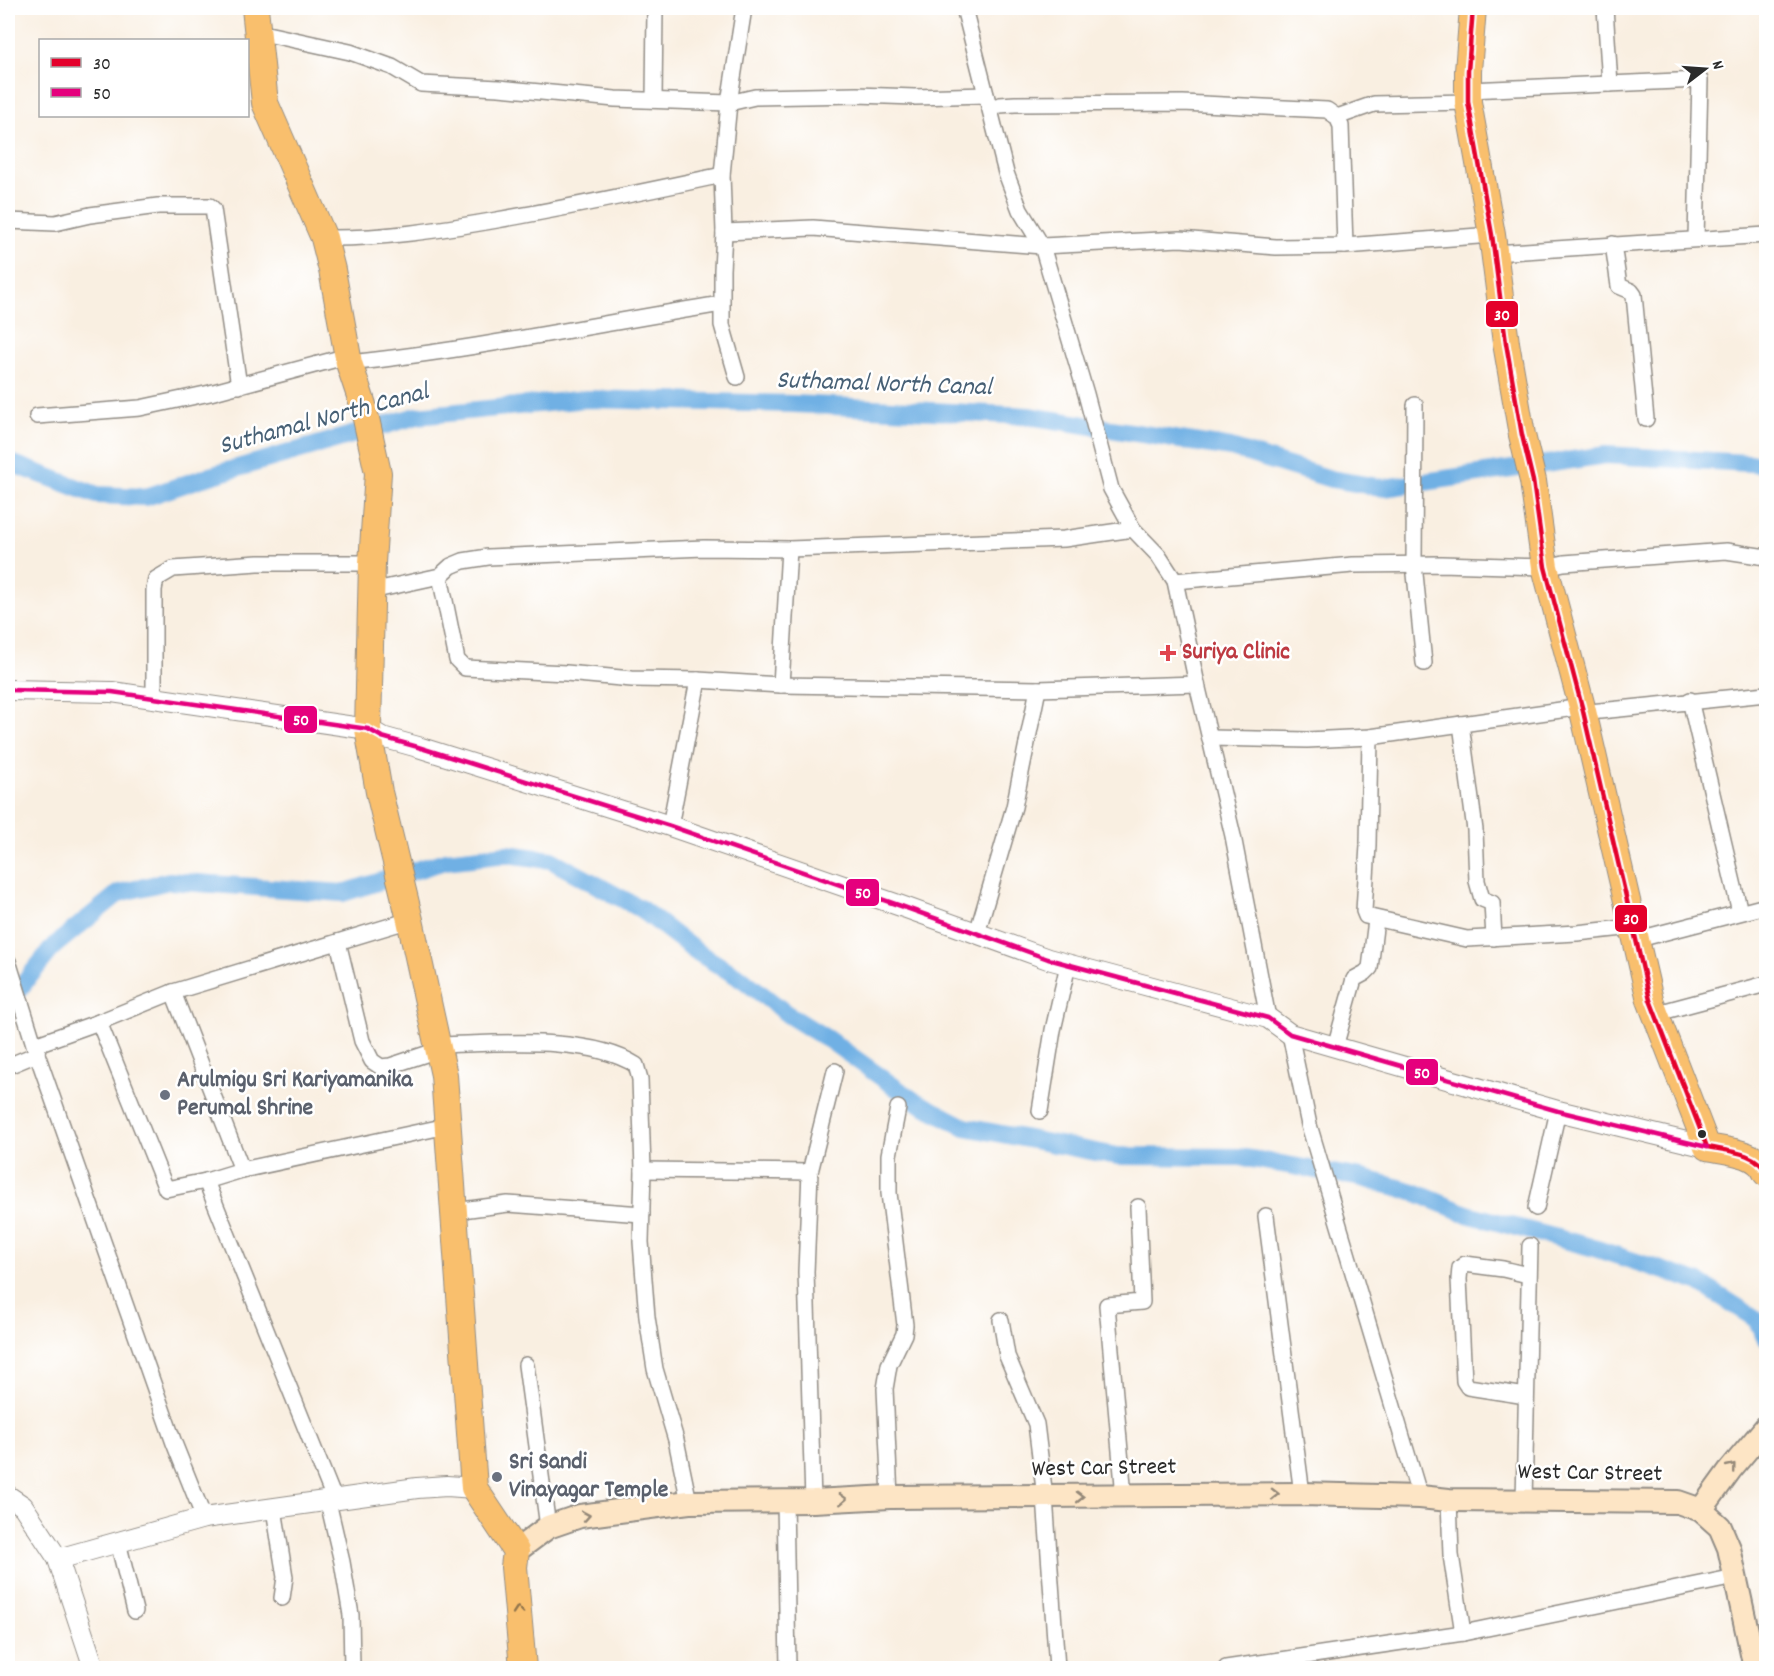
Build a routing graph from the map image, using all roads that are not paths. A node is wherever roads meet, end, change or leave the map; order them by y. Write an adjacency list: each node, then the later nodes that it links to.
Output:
1 (655, 8): 9 (street)
2 (744, 8): 11 (street)
3 (964, 8): 10 (street)
4 (1473, 8): 8 (main road)
5 (1605, 8): 7 (street)
6 (256, 20): 9 (street); 17 (main road)
7 (1610, 84): 8 (street); 18 (street)
8 (1468, 96): 12 (street); 19 (main road)
9 (654, 100): 11 (street)
10 (988, 101): 11 (street); 12 (street); 21 (street)
11 (729, 102): 13 (street)
12 (1337, 117): 22 (street)
13 (722, 175): 15 (street); 17 (street)
14 (8, 221): 26 (street)
15 (724, 232): 21 (street); 23 (street)
16 (1767, 235): 18 (street)
17 (324, 238): 24 (main road)
18 (1696, 238): 20 (street)
19 (1493, 244): 20 (street); 22 (street); 35 (main road)
20 (1613, 244): 29 (street)
21 (1042, 246): 22 (street); 30 (street)
22 (1345, 246)
23 (721, 304): 24 (street); 25 (street)
24 (349, 359): 26 (street); 33 (main road)
25 (737, 377)
26 (239, 386): 28 (street)
27 (1414, 405): 34 (street)
28 (37, 416)
29 (1646, 418)
30 (1133, 529): 31 (street); 37 (street)
31 (789, 549): 36 (street); 42 (street)
32 (1767, 557): 35 (street)
33 (372, 563): 38 (main road); 46 (street)
34 (1414, 564): 35 (street); 37 (street); 39 (street)
35 (1545, 567): 48 (main road)
36 (440, 576): 38 (street); 40 (street)
37 (1175, 581): 41 (street)
38 (371, 591): 50 (main road)
39 (1424, 663)
40 (698, 680): 42 (street); 53 (street)
41 (1197, 684): 43 (street); 52 (street)
42 (780, 685): 43 (street)
43 (1038, 689): 58 (street)
44 (8, 690): 46 (street)
45 (1767, 694): 47 (street)
46 (154, 698): 50 (street)
47 (1690, 700): 48 (street); 55 (street)
48 (1583, 709): 49 (street); 59 (main road)
49 (1461, 724): 51 (street); 60 (street)
50 (368, 729): 53 (street); 57 (main road)
51 (1370, 737): 52 (street); 56 (street)
52 (1210, 738): 67 (street)
53 (670, 826): 58 (street)
54 (1767, 906): 55 (street)
55 (1740, 912): 59 (street)
56 (1376, 920): 60 (street); 70 (street)
57 (410, 921): 61 (street); 71 (main road)
58 (977, 933): 63 (street)
59 (1634, 933): 60 (street); 66 (main road)
60 (1494, 938)
61 (338, 942): 65 (street); 71 (street)
62 (8, 961): 72 (street)
63 (1068, 965): 67 (street); 76 (street)
64 (1767, 984): 66 (street)
65 (173, 992): 68 (street); 81 (street)
66 (1654, 1014): 79 (main road)
67 (1268, 1018): 69 (street)
68 (99, 1022): 72 (street); 85 (street)
69 (1290, 1034): 70 (street); 103 (street)
70 (1335, 1047): 77 (street)
71 (438, 1048): 78 (main road); 82 (street)
72 (37, 1053): 73 (street); 112 (street)
73 (8, 1066)
74 (835, 1071): 83 (street)
75 (898, 1108): 101 (street)
76 (1040, 1111)
77 (1558, 1111): 79 (street); 87 (street)
78 (447, 1126): 81 (street); 88 (main road)
79 (1707, 1147): 80 (main road)
80 (1756, 1151): 84 (main road)
81 (242, 1170): 85 (street)
82 (643, 1170): 83 (street); 89 (street)
83 (810, 1172): 108 (street)
84 (1767, 1173)
85 (206, 1181): 107 (street)
86 (1138, 1206): 100 (street)
87 (1536, 1208)
88 (454, 1211): 89 (street); 97 (main road)
89 (642, 1214): 109 (street)
90 (1266, 1216): 98 (street)
91 (1530, 1246): 92 (street)
92 (1528, 1275): 95 (street); 95 (street)
93 (1001, 1320): 102 (street)
94 (526, 1365): 113 (street)
95 (1526, 1396): 106 (street)
96 (1767, 1427): 111 (main road, one-way to 96)
97 (474, 1488): 107 (street); 115 (main road)
98 (1302, 1494): 100 (main road, West Car Street, one-way to 98); 103 (main road, West Car Street)
99 (8, 1496): 116 (street)
100 (1124, 1496): 102 (main road, West Car Street, one-way to 100)
101 (890, 1497): 102 (main road, West Car Street); 108 (main road, West Car Street, one-way to 101)
102 (1045, 1497): 125 (street)
103 (1420, 1497): 105 (main road, West Car Street)
104 (785, 1500): 108 (main road, West Car Street); 109 (main road, West Car Street); 124 (street)
105 (1449, 1500): 106 (main road, West Car Street); 120 (street)
106 (1524, 1500): 111 (main road, West Car Street)
107 (331, 1501): 110 (street); 122 (street)
108 (813, 1501)
109 (689, 1502): 113 (main road, West Car Street, one-way to 109)
110 (274, 1509): 112 (street); 118 (street)
111 (1701, 1510): 117 (main road)
112 (204, 1518): 114 (street)
113 (548, 1527): 115 (main road, West Car Street)
114 (118, 1542): 116 (street); 119 (street)
115 (516, 1551): 123 (main road, one-way to 115)
116 (58, 1559): 121 (street)
117 (1735, 1577): 120 (street); 127 (main road)
118 (282, 1598)
119 (135, 1611)
120 (1463, 1633): 126 (street)
121 (94, 1668)
122 (352, 1668)
123 (523, 1668)
124 (788, 1668)
125 (1057, 1668)
126 (1226, 1668)
127 (1755, 1668)

